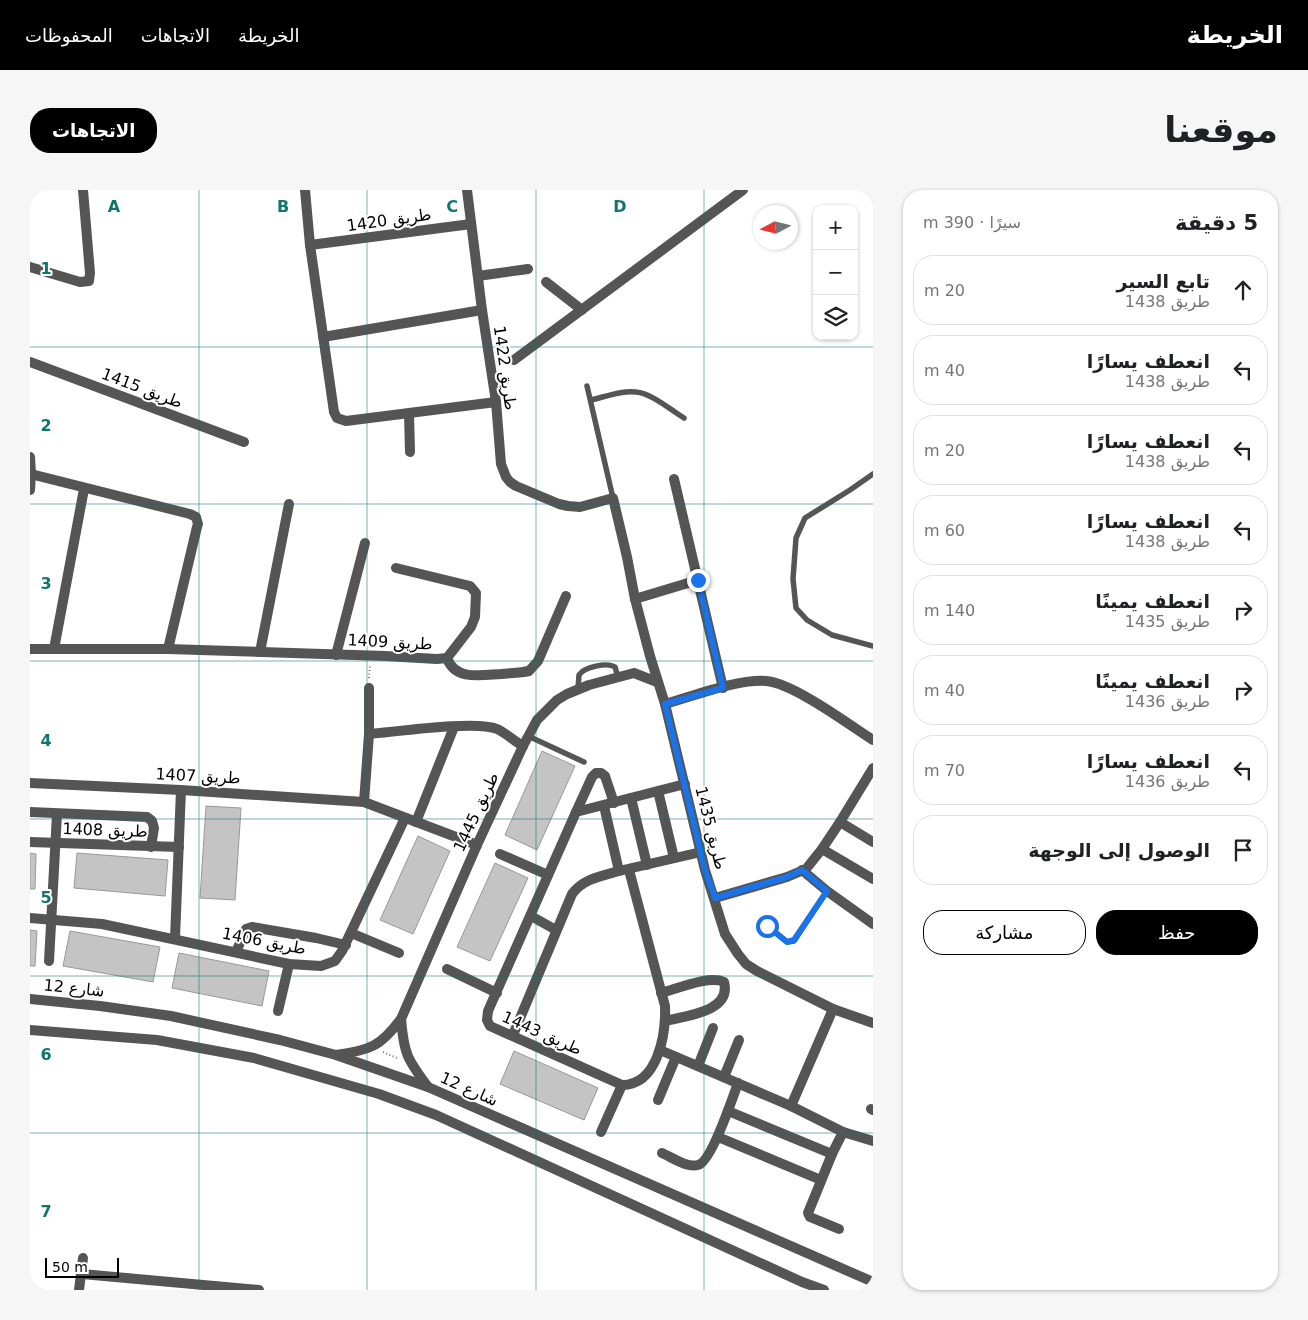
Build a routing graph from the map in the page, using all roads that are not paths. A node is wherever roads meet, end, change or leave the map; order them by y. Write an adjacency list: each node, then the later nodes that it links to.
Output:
1 (83, 190): 7 (street)
2 (304, 190): 6 (street)
3 (470, 190): 5 (street, طريق 1422)
4 (743, 190): 12 (street)
5 (472, 224): 6 (street, طريق 1420); 9 (street, طريق 1422)
6 (310, 245): 13 (street)
7 (30, 267)
8 (528, 269): 9 (street)
9 (478, 276): 11 (street, طريق 1422)
10 (546, 282): 12 (street)
11 (482, 310): 13 (street); 18 (street, طريق 1422)
12 (582, 310): 14 (street)
13 (323, 337): 19 (street)
14 (514, 360)
15 (30, 362): 21 (street, طريق 1415)
16 (587, 386): 17 (lane)
17 (590, 400): 20 (lane); 29 (lane)
18 (496, 402): 19 (street); 29 (street, طريق 1422)
19 (410, 413): 22 (street)
20 (684, 418)
21 (244, 442)
22 (410, 452)
23 (30, 456): 24 (street)
24 (31, 474): 27 (street); 28 (street)
25 (873, 474): 36 (lane)
26 (674, 479): 33 (street)
27 (84, 488): 38 (street); 39 (street)
28 (30, 490)
29 (613, 498): 35 (street, طريق 1435)
30 (289, 504): 40 (street)
31 (366, 543): 41 (street)
32 (396, 568): 43 (street, طريق 1409)
33 (698, 580): 35 (street); 48 (street)
34 (566, 596): 43 (street)
35 (635, 599): 42 (street, طريق 1435)
36 (873, 646)
37 (30, 649): 38 (street, طريق 1409)
38 (54, 649): 39 (street, طريق 1409)
39 (168, 649): 40 (street, طريق 1409)
40 (260, 652): 41 (street, طريق 1409)
41 (336, 655): 43 (street, طريق 1409)
42 (650, 656): 44 (street); 46 (street, طريق 1435)
43 (447, 658)
44 (634, 674): 45 (street, طريق 1445); 46 (street, طريق 1445)
45 (618, 677): 49 (street, طريق 1445); 49 (lane)
46 (658, 682): 50 (street, طريق 1435)
47 (369, 688): 52 (street)
48 (723, 688): 50 (street); 54 (street)
49 (578, 690): 53 (street, طريق 1445)
50 (665, 704): 59 (street, طريق 1435)
51 (454, 727): 52 (street); 55 (street); 69 (street)
52 (369, 734): 63 (street)
53 (528, 736): 55 (street, طريق 1445); 56 (lane)
54 (873, 740)
55 (523, 746): 74 (street, طريق 1445)
56 (584, 762)
57 (873, 768): 70 (street)
58 (30, 783): 60 (street, طريق 1407)
59 (685, 784): 61 (street); 78 (street, طريق 1435)
60 (181, 790): 63 (street, طريق 1407); 76 (street)
61 (658, 791): 62 (street); 80 (street)
62 (631, 798): 64 (street); 81 (street)
63 (364, 802): 68 (street, طريق 1407)
64 (609, 804): 66 (street); 66 (street, طريق 1443); 82 (street)
65 (30, 812): 67 (street)
66 (576, 812): 84 (street, طريق 1443)
67 (57, 814): 73 (street); 75 (street)
68 (405, 818): 69 (street, طريق 1407); 94 (street, طريق 1406)
69 (416, 822): 74 (street, طريق 1407)
70 (840, 822): 72 (street); 77 (street)
71 (30, 842): 73 (street, طريق 1408)
72 (873, 842)
73 (55, 844): 75 (street, طريق 1408); 90 (street)
74 (477, 845): 107 (street, طريق 1445)
75 (151, 847): 76 (street, طريق 1408)
76 (179, 847): 95 (street)
77 (822, 849): 83 (street); 85 (street)
78 (701, 852): 80 (street); 87 (street, طريق 1435)
79 (500, 854): 84 (street)
80 (674, 858): 81 (street)
81 (647, 865): 82 (street)
82 (624, 870): 93 (street); 103 (street)
83 (802, 870): 86 (street); 87 (street)
84 (548, 875): 88 (street, طريق 1443)
85 (873, 879)
86 (827, 891): 91 (street); 92 (lane)
87 (715, 898): 105 (street, طريق 1435)
88 (531, 916): 93 (street); 102 (street, طريق 1443)
89 (30, 918): 90 (street, طريق 1406)
90 (51, 919): 95 (street, طريق 1406); 99 (street)
91 (873, 924)
92 (767, 926)
93 (556, 930): 112 (street)
94 (350, 933): 96 (street, طريق 1406); 98 (street)
95 (175, 938): 97 (street, طريق 1406)
96 (346, 945): 97 (street); 100 (street, طريق 1406)
97 (236, 952): 100 (street, طريق 1406)
98 (399, 953)
99 (49, 961)
100 (289, 964): 106 (street)
101 (446, 969): 102 (street)
102 (497, 993): 112 (street, طريق 1443)
103 (661, 993): 108 (street); 108 (street)
104 (32, 1000): 115 (street, شارع 12)
105 (833, 1009): 109 (street, طريق 1435); 123 (street)
106 (278, 1010)
107 (401, 1019): 115 (street, طريق 1445); 121 (street)
108 (665, 1020): 114 (street)
109 (873, 1023)
110 (713, 1028): 117 (street)
111 (30, 1030): 135 (street)
112 (513, 1035): 120 (street, طريق 1443)
113 (739, 1040): 118 (street)
114 (660, 1050): 116 (street); 120 (street)
115 (336, 1055): 121 (street, شارع 12)
116 (676, 1056): 117 (street); 122 (street)
117 (698, 1066): 118 (street)
118 (724, 1077): 119 (street)
119 (738, 1083): 123 (street); 124 (street)
120 (622, 1085): 125 (street)
121 (428, 1087): 136 (street, شارع 12)
122 (658, 1100)
123 (791, 1106): 126 (street)
124 (728, 1111): 127 (street); 130 (street)
125 (601, 1132)
126 (843, 1132): 128 (street); 130 (street)
127 (718, 1136): 129 (street); 131 (street)
128 (873, 1141)
129 (662, 1153)
130 (832, 1154): 131 (street)
131 (822, 1180): 132 (street)
132 (839, 1229)
133 (84, 1258): 134 (street)
134 (82, 1274): 137 (street); 138 (street)
135 (802, 1282): 140 (street); 141 (street)
136 (873, 1282)
137 (227, 1289): 139 (street)
138 (80, 1290)
139 (259, 1290)
140 (817, 1290)
141 (824, 1290)

